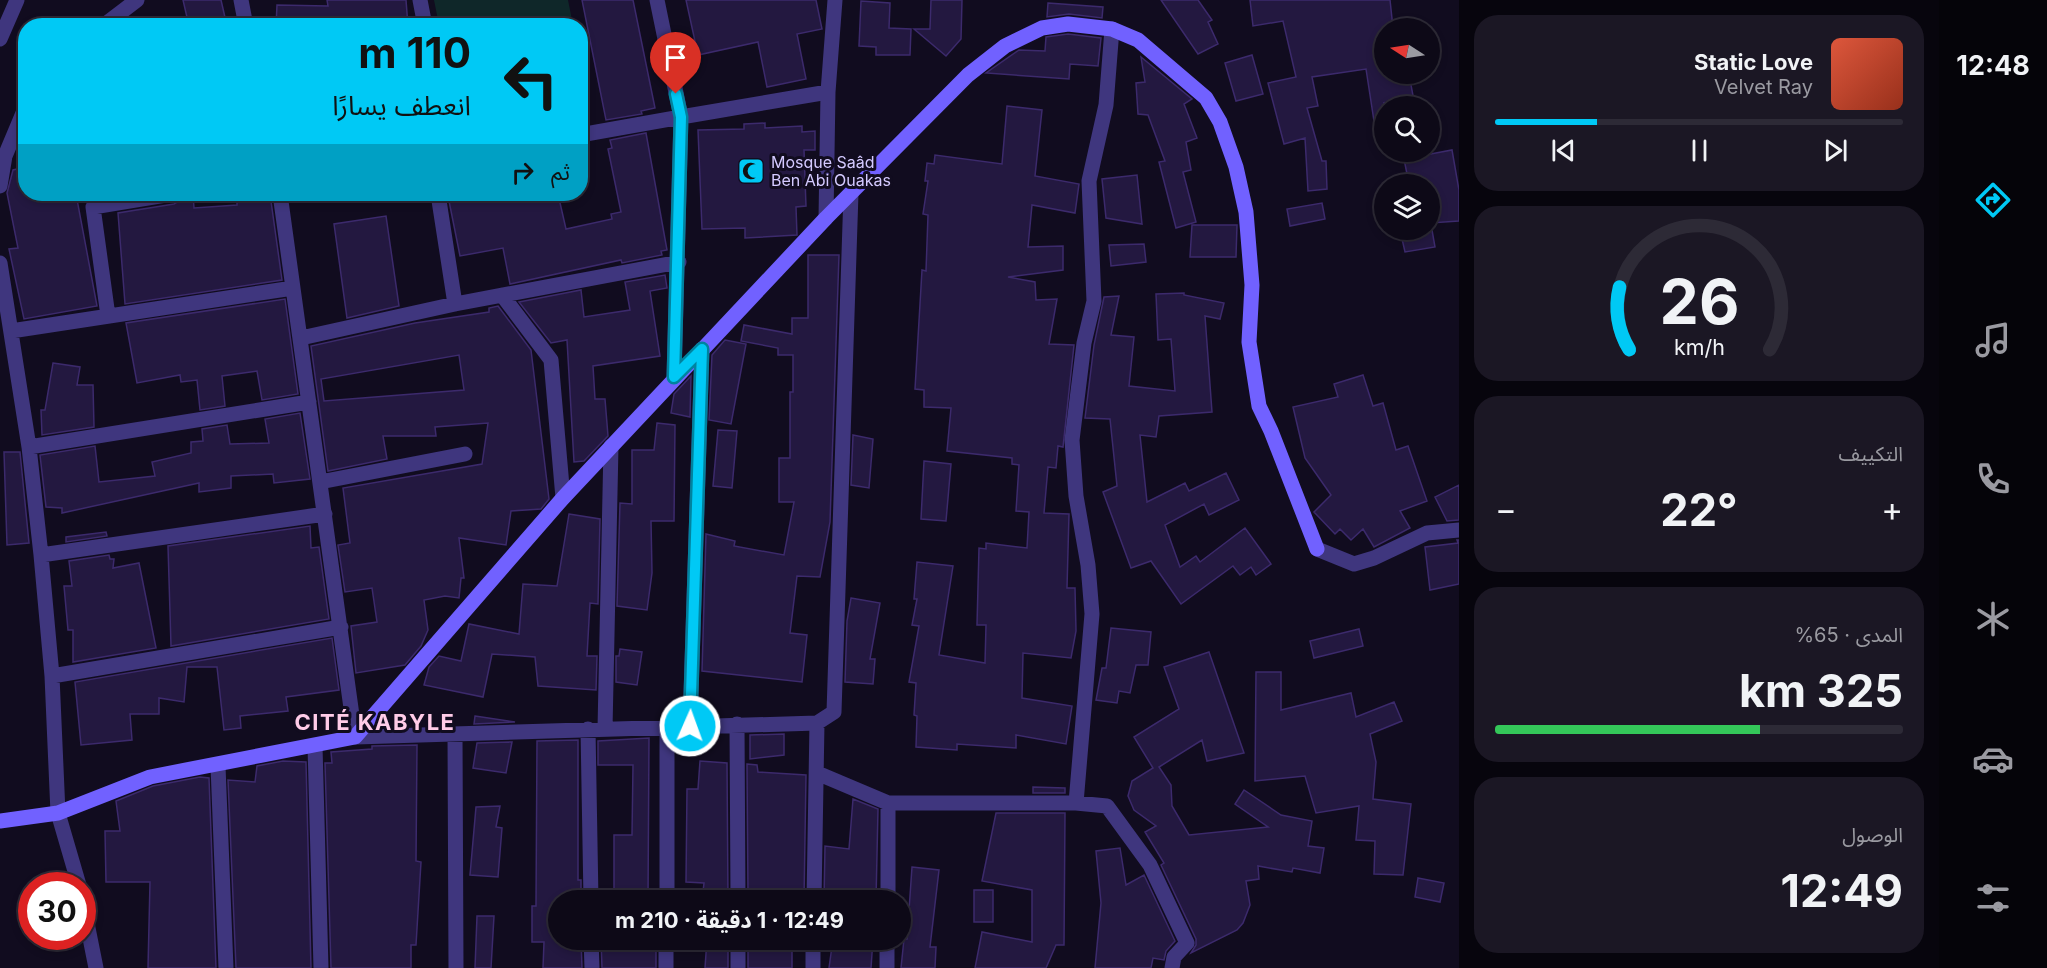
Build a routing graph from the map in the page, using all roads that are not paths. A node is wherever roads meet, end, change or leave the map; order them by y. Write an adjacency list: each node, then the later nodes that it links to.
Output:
1 (17, 0): 11 (street)
2 (137, 0): 7 (street)
3 (241, 0): 8 (street)
4 (420, 0): 9 (street)
5 (657, 0): 13 (street)
6 (835, 0): 12 (street)
7 (113, 18)
8 (244, 18)
9 (423, 18)
10 (1112, 29): 17 (street); 39 (street); 55 (street)
11 (0, 39)
12 (828, 92): 13 (street); 21 (street)
13 (681, 117): 15 (street); 22 (street)
14 (18, 125): 16 (street)
15 (588, 134)
16 (0, 186)
17 (851, 193): 21 (street); 43 (street)
18 (129, 201): 27 (street)
19 (281, 201): 24 (street)
20 (439, 201): 26 (street)
21 (826, 218): 30 (street)
22 (679, 262): 25 (street); 31 (street)
23 (0, 263): 28 (street)
24 (293, 288): 27 (street); 29 (street)
25 (502, 295): 26 (street); 37 (street)
26 (455, 304): 29 (street)
27 (108, 316): 28 (street)
28 (11, 331): 34 (street)
29 (301, 338): 32 (street)
30 (702, 349): 31 (street); 46 (street)
31 (674, 377): 33 (street)
32 (309, 402): 34 (street); 36 (street)
33 (611, 446): 37 (street); 48 (street)
34 (29, 447): 40 (street)
35 (465, 454): 36 (street)
36 (320, 482): 38 (street)
37 (563, 498): 50 (street)
38 (325, 513): 40 (street); 41 (street)
39 (1459, 530)
40 (41, 555): 42 (street)
41 (341, 627): 42 (street); 50 (street)
42 (52, 676): 56 (street)
43 (817, 723): 44 (street); 53 (street)
44 (737, 724): 46 (street); 61 (street)
45 (667, 726): 46 (street); 48 (street); 60 (street)
46 (690, 726)
47 (588, 729): 48 (street); 49 (street); 59 (street)
48 (605, 729)
49 (455, 734): 50 (street); 73 (street)
50 (355, 737): 51 (street)
51 (315, 746): 52 (street); 72 (street)
52 (218, 766): 56 (street); 71 (street)
53 (817, 773): 54 (street); 62 (street)
54 (888, 803): 55 (street); 63 (street)
55 (1076, 803): 79 (street)
56 (58, 813): 57 (street); 58 (street)
57 (0, 821)
58 (75, 872)
59 (591, 890)
60 (667, 890)
61 (738, 890)
62 (814, 890)
63 (888, 890)
64 (92, 950): 70 (street)
65 (591, 950): 74 (street)
66 (666, 950): 75 (street)
67 (738, 950): 76 (street)
68 (813, 950): 77 (street)
69 (887, 950): 78 (street)
70 (96, 968)
71 (226, 968)
72 (321, 968)
73 (456, 968)
74 (592, 968)
75 (666, 968)
76 (738, 968)
77 (813, 968)
78 (887, 968)
79 (1172, 968)

